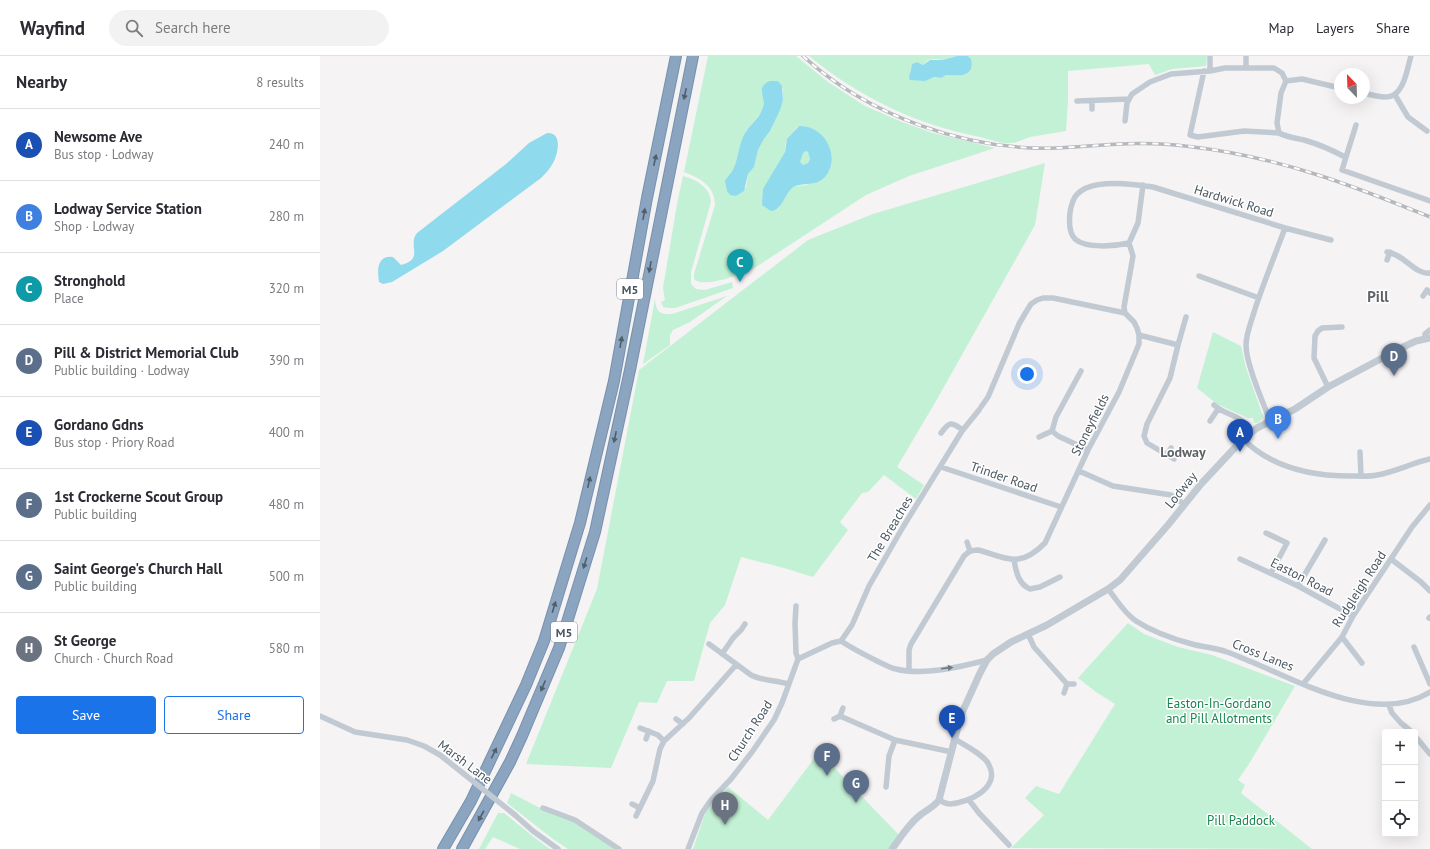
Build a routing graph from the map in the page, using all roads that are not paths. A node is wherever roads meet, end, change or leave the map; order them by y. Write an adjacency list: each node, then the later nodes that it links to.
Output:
1 (676, 56): 120 (highway, M5, one-way to 1)
2 (693, 56): 128 (highway, M5, one-way to 128)
3 (1210, 56): 7 (street)
4 (1246, 56): 6 (street)
5 (1411, 56): 11 (street)
6 (1246, 68): 7 (street); 8 (street)
7 (1207, 71): 12 (street); 21 (street)
8 (1286, 81): 9 (street); 21 (street)
9 (1334, 87)
10 (1370, 94): 11 (street)
11 (1395, 95): 19 (street)
12 (1129, 99): 13 (street); 16 (street)
13 (1092, 101): 14 (street); 15 (street)
14 (1077, 102)
15 (1092, 109)
16 (1125, 121)
17 (1427, 124): 19 (street)
18 (1356, 125): 22 (street)
19 (1420, 127): 20 (street)
20 (1427, 131)
21 (1280, 133): 22 (street)
22 (1346, 157): 24 (street)
23 (1143, 185): 25 (street, Hardwick Road); 27 (street); 27 (street)
24 (1430, 201)
25 (1285, 228): 26 (street, Hardwick Road); 35 (street, Hardwick Road)
26 (1331, 240)
27 (1129, 243): 36 (street)
28 (1413, 259): 30 (street)
29 (1387, 260): 30 (street)
30 (1411, 265): 31 (street)
31 (1430, 273)
32 (1199, 276): 35 (street)
33 (1430, 293): 34 (street)
34 (1422, 296)
35 (1259, 298): 48 (street, Hardwick Road)
36 (1125, 313): 40 (street); 49 (street, The Breaches)
37 (1186, 317): 42 (street)
38 (1342, 327): 44 (street)
39 (1430, 330): 41 (street)
40 (1140, 335): 42 (street); 56 (street, Stoneyfields)
41 (1427, 338): 44 (street, Lodway)
42 (1178, 345): 58 (street)
43 (1081, 371): 50 (street)
44 (1328, 387): 48 (street, Lodway)
45 (1214, 405): 46 (street)
46 (1218, 409): 47 (street); 51 (street)
47 (1210, 421)
48 (1270, 421): 51 (street, Lodway)
49 (963, 430): 52 (street); 61 (street, The Breaches)
50 (1052, 431): 53 (street); 56 (street)
51 (1252, 432): 54 (street, Lodway)
52 (941, 433)
53 (1039, 437)
54 (1243, 439): 63 (street); 64 (street, Lodway)
55 (1171, 448): 58 (street)
56 (1088, 450): 62 (street, Stoneyfields)
57 (1360, 452): 63 (street)
58 (1167, 455): 59 (street)
59 (1174, 459)
60 (1430, 459): 63 (street)
61 (941, 467): 66 (street, Trinder Road); 84 (street, The Breaches)
62 (1079, 471): 64 (street); 66 (street, Stoneyfields)
63 (1361, 476)
64 (1184, 504): 77 (street, Lodway)
65 (1430, 505): 72 (street, Rudgleigh Road)
66 (1061, 507): 73 (street, Stoneyfields)
67 (1266, 533): 74 (street)
68 (1325, 540): 76 (street)
69 (966, 542): 70 (street)
70 (970, 551): 73 (street); 92 (street)
71 (1240, 559): 74 (street, Easton Road)
72 (1391, 559): 78 (street); 80 (street, Rudgleigh Road)
73 (1014, 560): 75 (street)
74 (1271, 572): 76 (street, Easton Road)
75 (1060, 577)
76 (1298, 586): 80 (street, Easton Road)
77 (1108, 589): 82 (street, Lodway); 96 (street, Cross Lanes)
78 (1430, 592)
79 (796, 606): 88 (street)
80 (1353, 616): 83 (street, Rudgleigh Road)
81 (745, 624): 87 (street)
82 (1028, 634): 89 (street, Lodway); 94 (street)
83 (1342, 637): 90 (street); 96 (street, Rudgleigh Road)
84 (841, 641): 88 (street); 92 (street)
85 (709, 644): 87 (street)
86 (1414, 647): 97 (street)
87 (722, 654): 91 (street)
88 (798, 659): 93 (street, Church Road)
89 (987, 660): 92 (street, one-way to 89); 110 (street)
90 (1362, 662)
91 (736, 665): 93 (street); 106 (street)
92 (909, 671)
93 (788, 684): 131 (street, Church Road)
94 (1067, 684): 95 (street); 99 (street)
95 (1074, 684)
96 (1303, 684): 100 (street, Cross Lanes)
97 (1430, 684)
98 (1430, 692): 100 (street, Cross Lanes)
99 (1064, 693)
100 (1389, 705): 108 (street)
101 (842, 708): 103 (street)
102 (320, 716): 129 (street, Marsh Lane, bridge)
103 (840, 716): 105 (street); 112 (street)
104 (676, 719): 106 (street)
105 (834, 719)
106 (682, 724): 114 (street)
107 (640, 728): 109 (street)
108 (1408, 729)
109 (649, 731): 111 (street); 114 (street)
110 (955, 738): 115 (street); 119 (street)
111 (646, 739)
112 (895, 740): 115 (street); 117 (street)
113 (1418, 740): 116 (street)
114 (664, 741): 123 (street)
115 (952, 752): 118 (street)
116 (1430, 754)
117 (880, 781)
118 (939, 800): 119 (street); 132 (street)
119 (969, 800): 125 (street)
120 (471, 801): 126 (highway, M5); 127 (highway, M5)
121 (632, 804): 123 (street)
122 (543, 808): 130 (street)
123 (640, 808): 124 (street)
124 (636, 816)
125 (1009, 845)
126 (436, 849)
127 (443, 849)
128 (462, 849)
129 (558, 849)
130 (619, 849)
131 (688, 849)
132 (892, 849)

